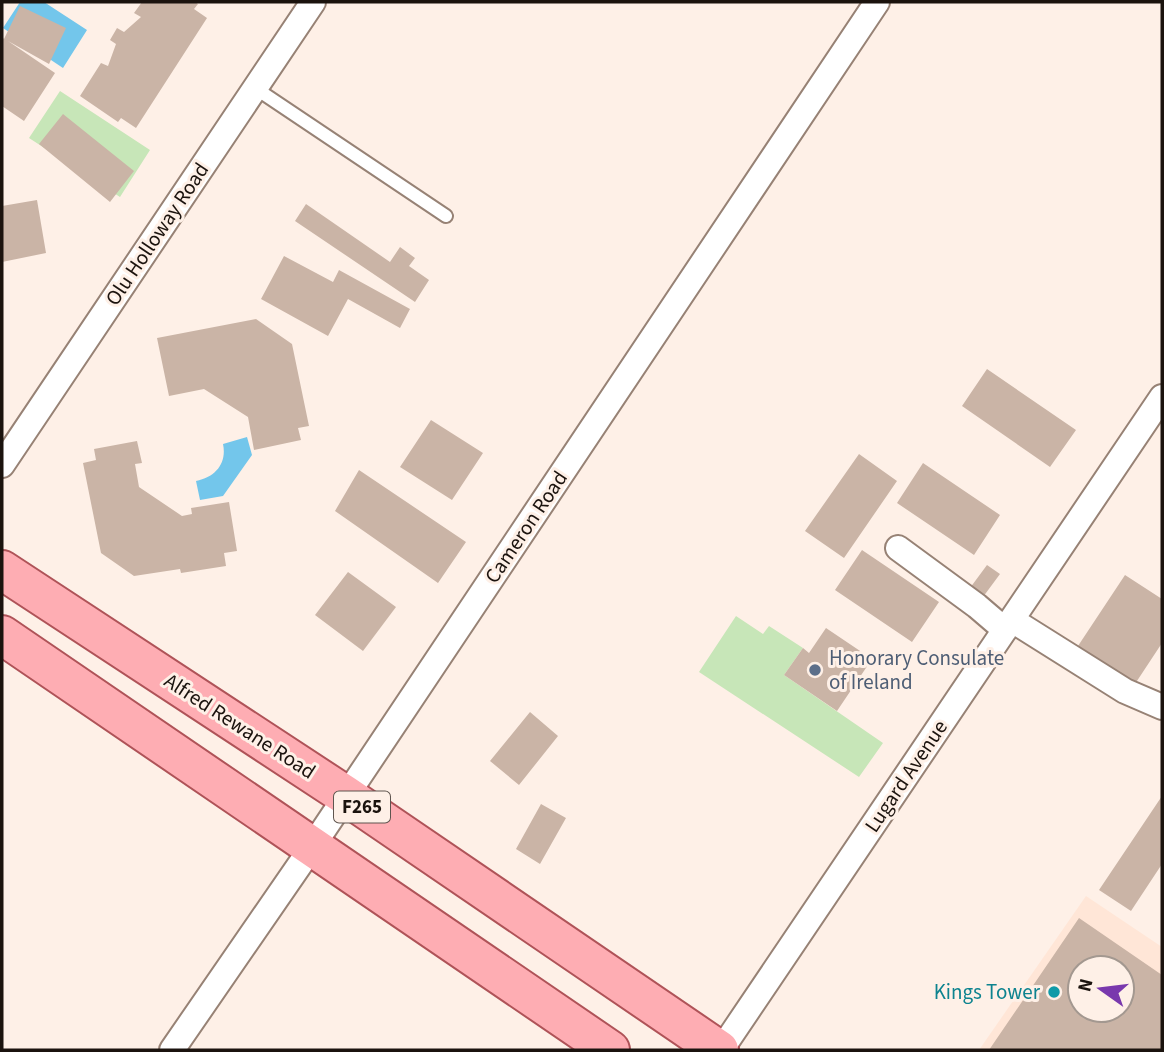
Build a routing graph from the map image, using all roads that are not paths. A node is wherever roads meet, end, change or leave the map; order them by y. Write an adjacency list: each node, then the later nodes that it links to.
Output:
1 (313, 2): 3 (street, Olu Holloway Road)
2 (877, 2): 12 (street, Cameron Road)
3 (255, 88): 4 (lane); 6 (street, Olu Holloway Road)
4 (446, 216)
5 (1162, 397): 9 (street, Lugard Avenue)
6 (2, 465)
7 (898, 548): 9 (street)
8 (2, 569): 12 (main road, Alfred Rewane Road / F265)
9 (1008, 625): 11 (street); 16 (street, Lugard Avenue)
10 (2, 635): 13 (main road)
11 (1162, 707)
12 (345, 796): 13 (street, Cameron Road); 16 (main road, Alfred Rewane Road / F265)
13 (312, 847): 14 (street, Cameron Road); 15 (main road)
14 (172, 1050)
15 (610, 1050)
16 (720, 1050)

